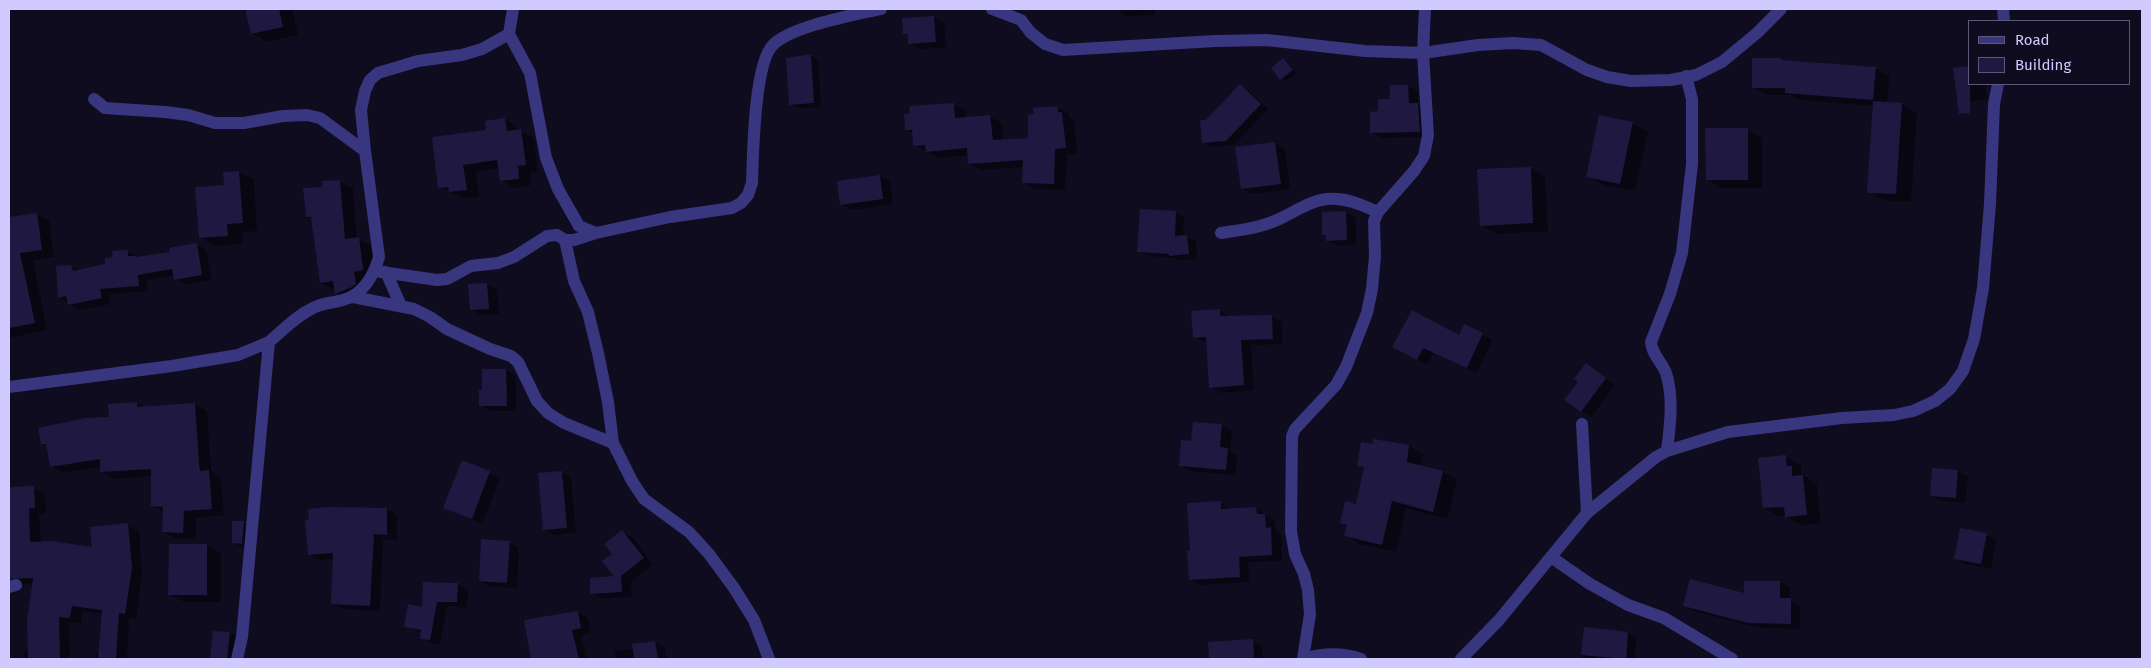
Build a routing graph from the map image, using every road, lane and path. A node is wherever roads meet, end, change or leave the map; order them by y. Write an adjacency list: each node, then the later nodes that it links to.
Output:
1 (513, 9): 6 (street)
2 (881, 9): 13 (street)
3 (992, 9): 7 (street)
4 (1424, 9): 7 (street)
5 (1781, 9): 8 (street)
6 (509, 34): 11 (street); 13 (street)
7 (1423, 53): 8 (street); 12 (street)
8 (1686, 76): 23 (street)
9 (1998, 85): 23 (street)
10 (94, 99): 11 (street)
11 (365, 151): 16 (street)
12 (1378, 212): 14 (street); 28 (street)
13 (596, 233): 15 (street)
14 (1221, 233)
15 (565, 240): 16 (street); 22 (street)
16 (381, 272): 17 (street); 18 (street)
17 (353, 297): 18 (street); 19 (street)
18 (401, 306): 22 (street)
19 (269, 342): 20 (street); 26 (street)
20 (9, 388)
21 (1582, 424): 24 (street)
22 (613, 443): 27 (street)
23 (1667, 451): 24 (street)
24 (1587, 513): 25 (street)
25 (1551, 557): 30 (street); 31 (street)
26 (237, 659)
27 (769, 659)
28 (1304, 659): 29 (street)
29 (1361, 659)
30 (1461, 659)
31 (1732, 659)

